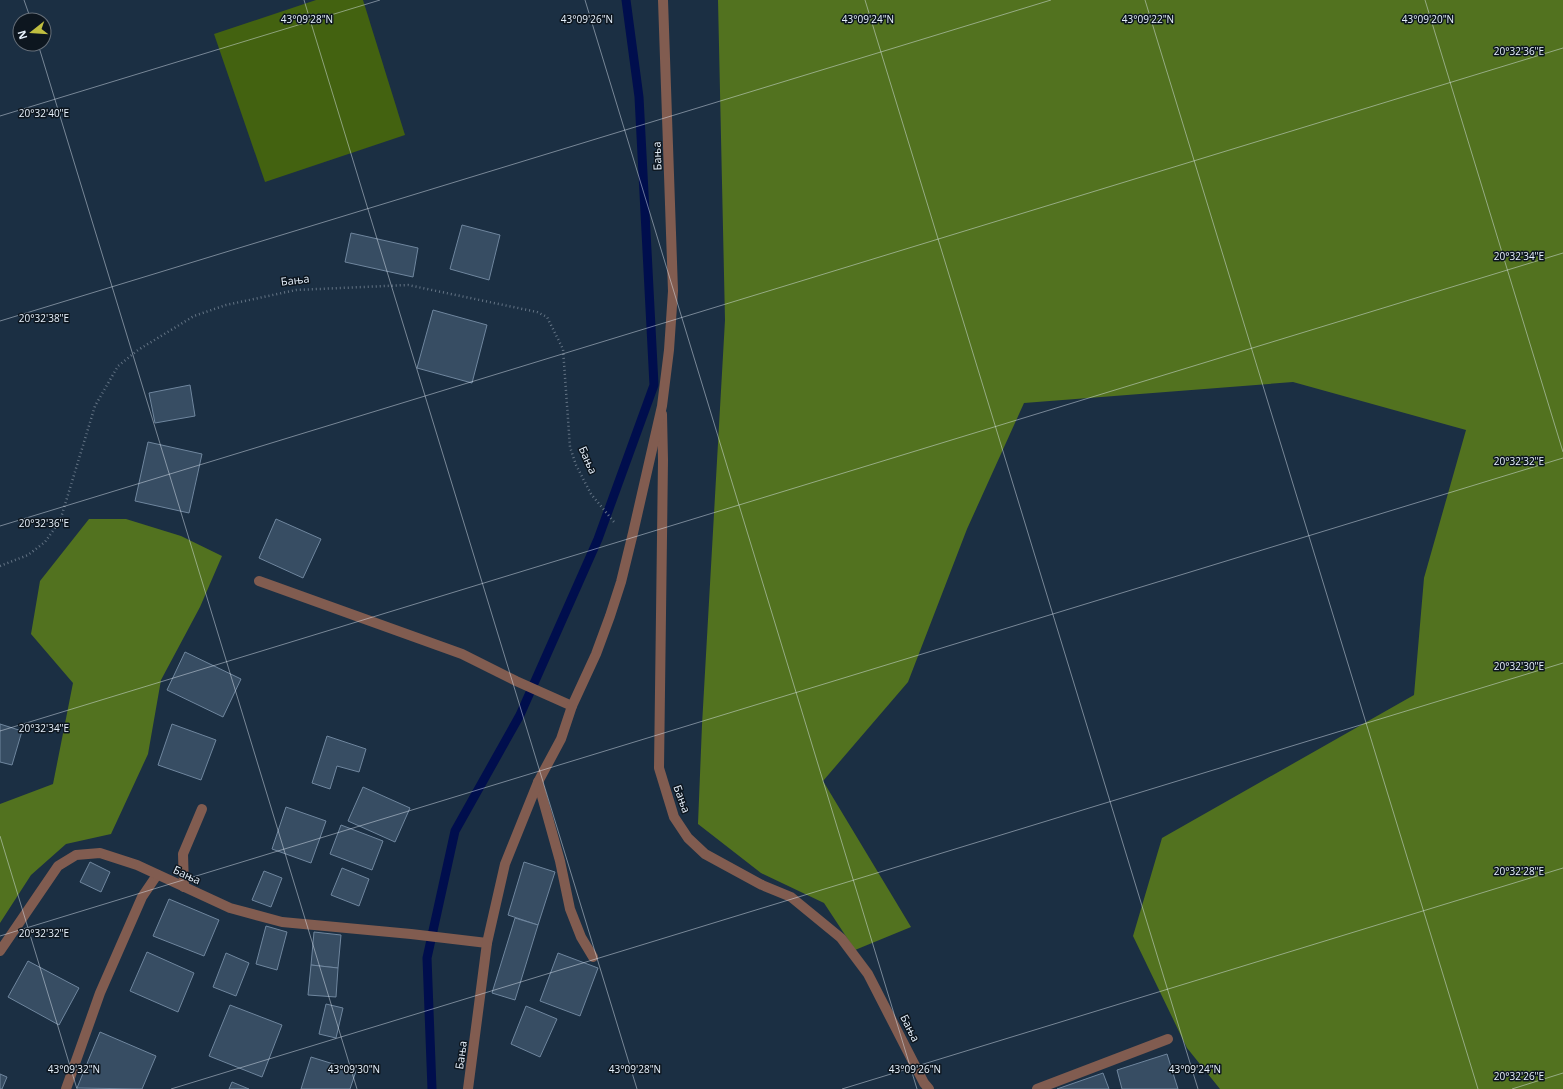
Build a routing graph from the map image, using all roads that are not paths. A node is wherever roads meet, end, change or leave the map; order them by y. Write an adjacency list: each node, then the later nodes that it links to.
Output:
1 (663, 0): 2 (street, Бања)
2 (662, 406): 4 (street, Бања); 15 (street, Бања)
3 (259, 581): 4 (street)
4 (572, 706): 5 (street, Бања)
5 (538, 782): 9 (street, Бања); 11 (street)
6 (202, 809): 8 (street)
7 (157, 875): 8 (street, Бања); 10 (street, Бања); 13 (street)
8 (184, 887): 9 (street, Бања)
9 (488, 943): 14 (street, Бања)
10 (0, 951)
11 (593, 957)
12 (1168, 1039): 16 (street)
13 (66, 1089)
14 (468, 1089)
15 (929, 1089)
16 (1037, 1089)

